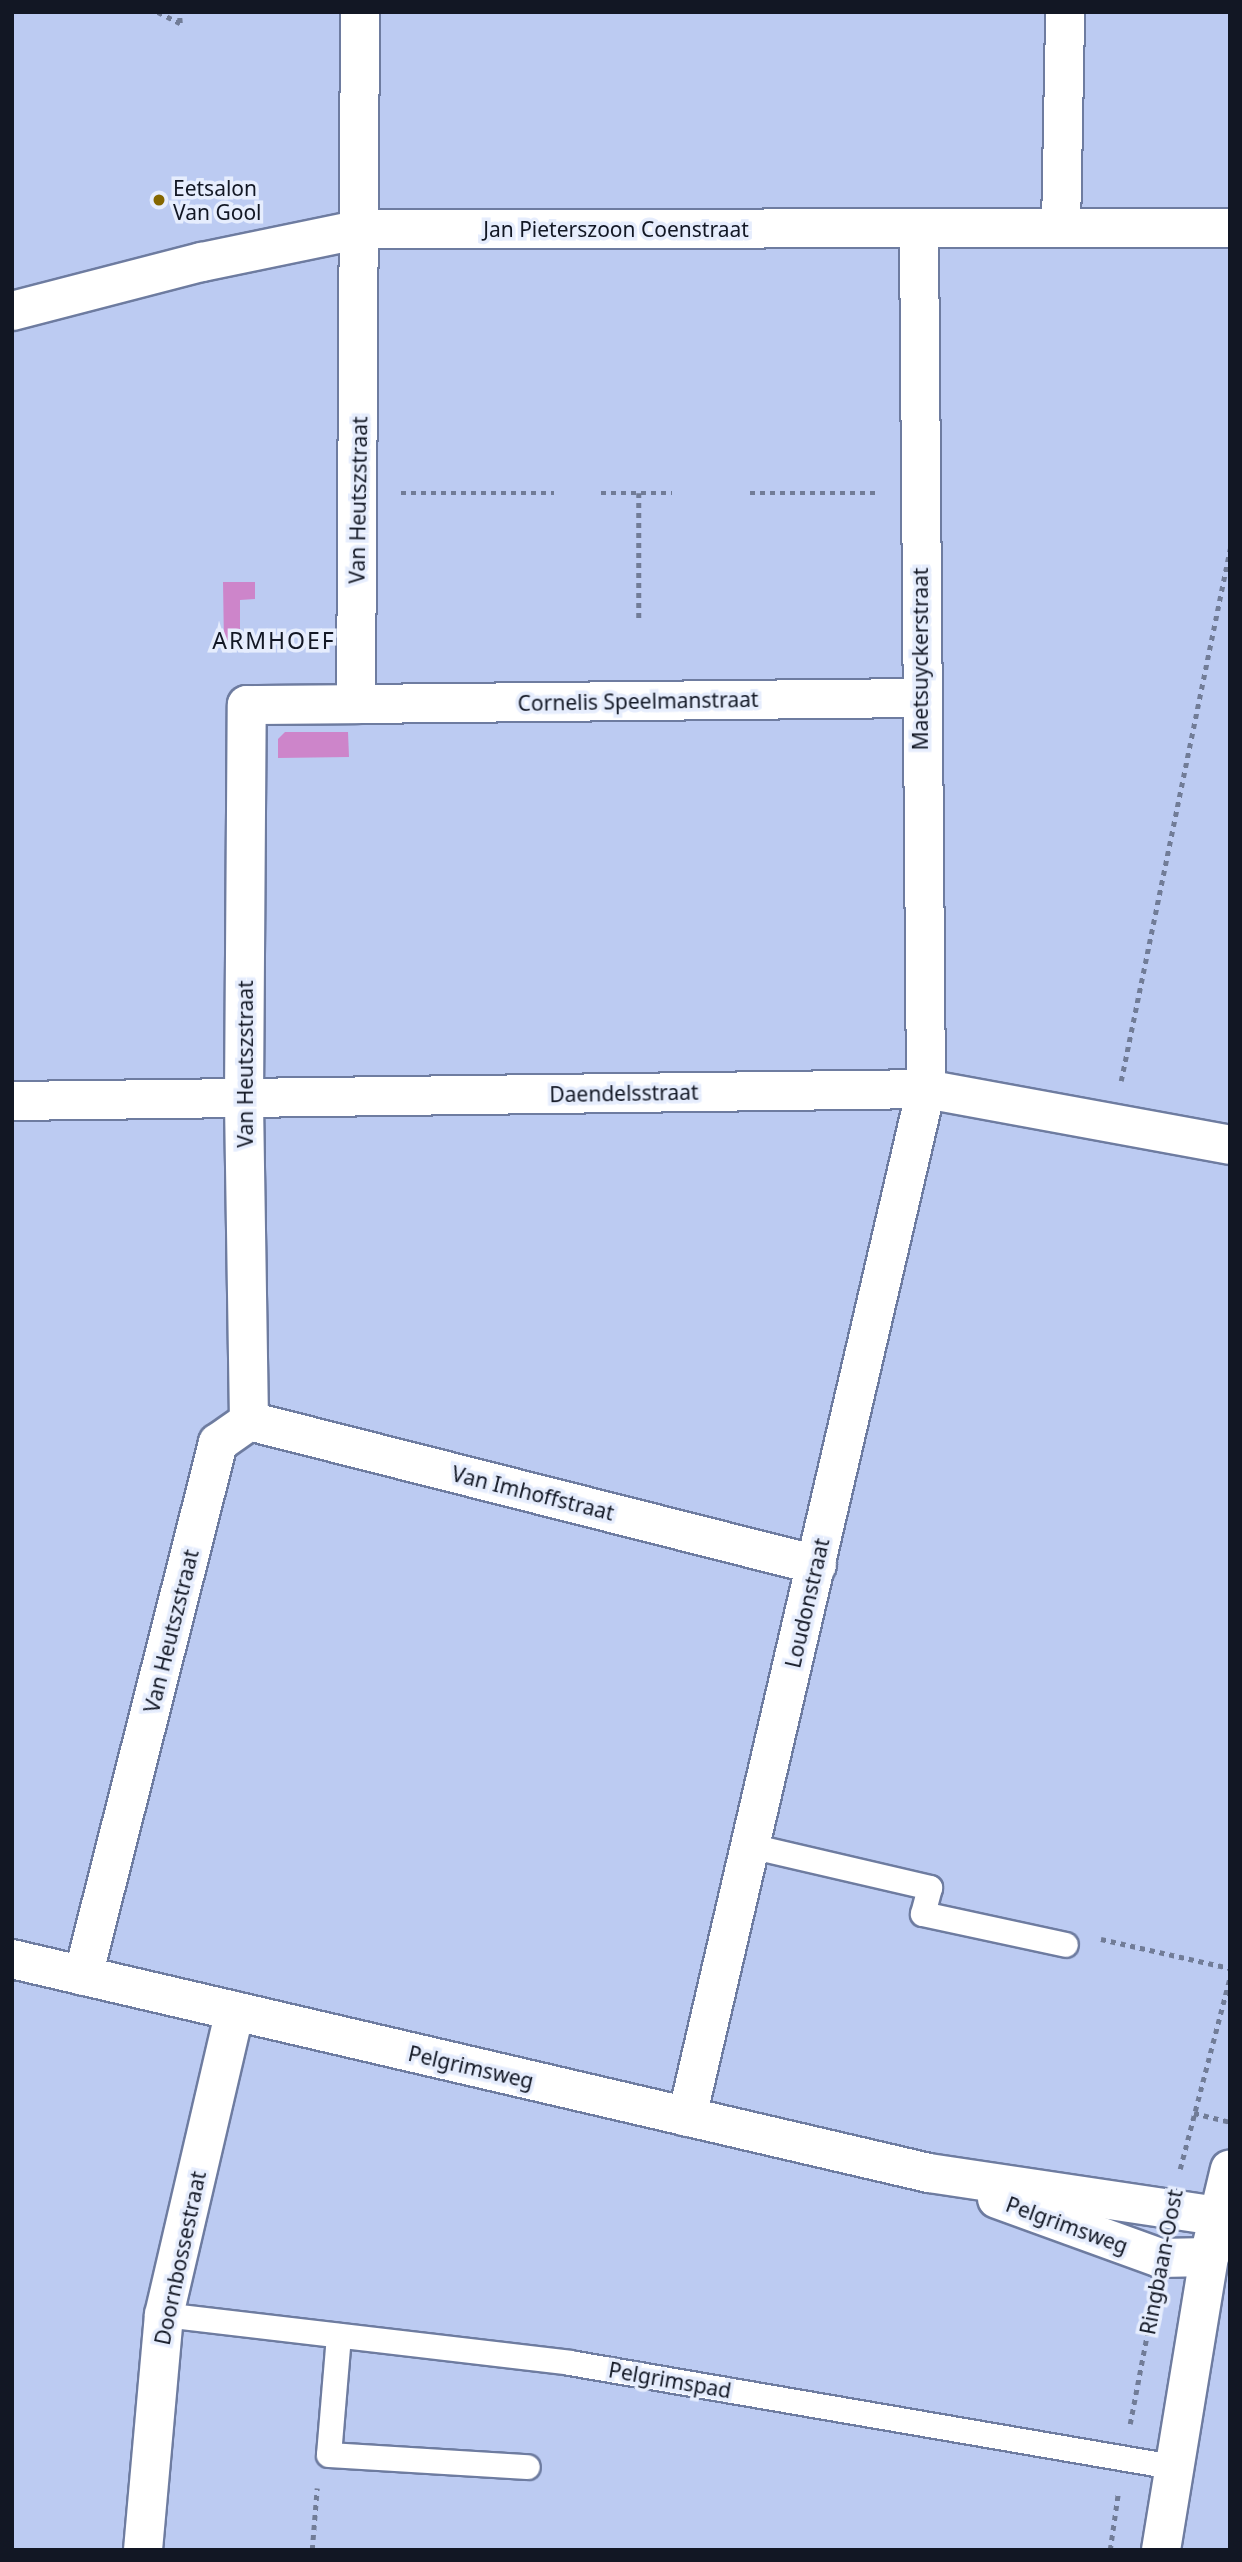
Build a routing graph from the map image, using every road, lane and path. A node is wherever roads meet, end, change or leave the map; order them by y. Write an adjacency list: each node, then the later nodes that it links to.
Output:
1 (158, 12): 2 (path)
2 (179, 12)
3 (360, 12): 8 (street, Van Heutszstraat)
4 (1065, 12): 6 (street)
5 (919, 228): 6 (street, Jan Pieterszoon Coenstraat); 8 (street, Jan Pieterszoon Coenstraat); 11 (street, Maetsuyckerstraat)
6 (1061, 228): 7 (street, Jan Pieterszoon Coenstraat)
7 (1230, 228)
8 (360, 229): 9 (street, Jan Pieterszoon Coenstraat); 10 (street, Van Heutszstraat)
9 (12, 311)
10 (358, 492): 16 (path); 20 (street, Van Heutszstraat)
11 (920, 492): 15 (path); 19 (street, Maetsuyckerstraat)
12 (601, 493): 13 (path)
13 (639, 493): 14 (path); 18 (path)
14 (672, 493)
15 (750, 493)
16 (554, 494)
17 (1230, 548): 24 (path)
18 (639, 620)
19 (920, 698): 20 (street, Cornelis Speelmanstraat); 21 (street, Maetsuyckerstraat)
20 (356, 704): 22 (street, Van Heutszstraat)
21 (926, 1089): 22 (street, Daendelsstraat); 24 (street, Daendelsstraat); 27 (street, Loudonstraat)
22 (244, 1098): 23 (street, Daendelsstraat); 26 (street, Van Heutszstraat)
23 (12, 1101)
24 (1113, 1123): 25 (street, Daendelsstraat)
25 (1230, 1145)
26 (249, 1421): 27 (street, Van Imhoffstraat); 32 (street, Van Heutszstraat)
27 (817, 1564): 28 (street, Loudonstraat)
28 (750, 1846): 29 (lane); 36 (street, Loudonstraat)
29 (1066, 1945): 31 (path)
30 (12, 1959): 32 (street, Pelgrimsweg)
31 (1230, 1968)
32 (83, 1976): 34 (street, Pelgrimsweg)
33 (1230, 1977): 35 (path, Ringbaan-Oost)
34 (235, 2011): 36 (street, Pelgrimsweg); 43 (street, Doornbossestraat)
35 (1194, 2113): 37 (path); 40 (path, Ringbaan-Oost)
36 (687, 2117): 39 (street, Pelgrimsweg)
37 (1230, 2122)
38 (1230, 2169): 41 (street)
39 (929, 2173): 40 (street, Pelgrimsweg); 42 (street, Pelgrimsweg)
40 (1170, 2209): 41 (street, Pelgrimsweg)
41 (1222, 2234): 42 (street, Pelgrimsweg); 48 (street)
42 (1160, 2258): 46 (path, Ringbaan-Oost)
43 (164, 2315): 44 (lane, Pelgrimspad); 49 (street, Doornbossestraat)
44 (339, 2336): 45 (lane); 46 (lane, Pelgrimspad)
45 (329, 2455): 47 (lane); 50 (path)
46 (1123, 2458): 48 (lane, Pelgrimspad); 51 (path, Ringbaan-Oost)
47 (528, 2467)
48 (1173, 2467): 52 (street)
49 (143, 2550)
50 (313, 2550)
51 (1110, 2550)
52 (1161, 2550)

